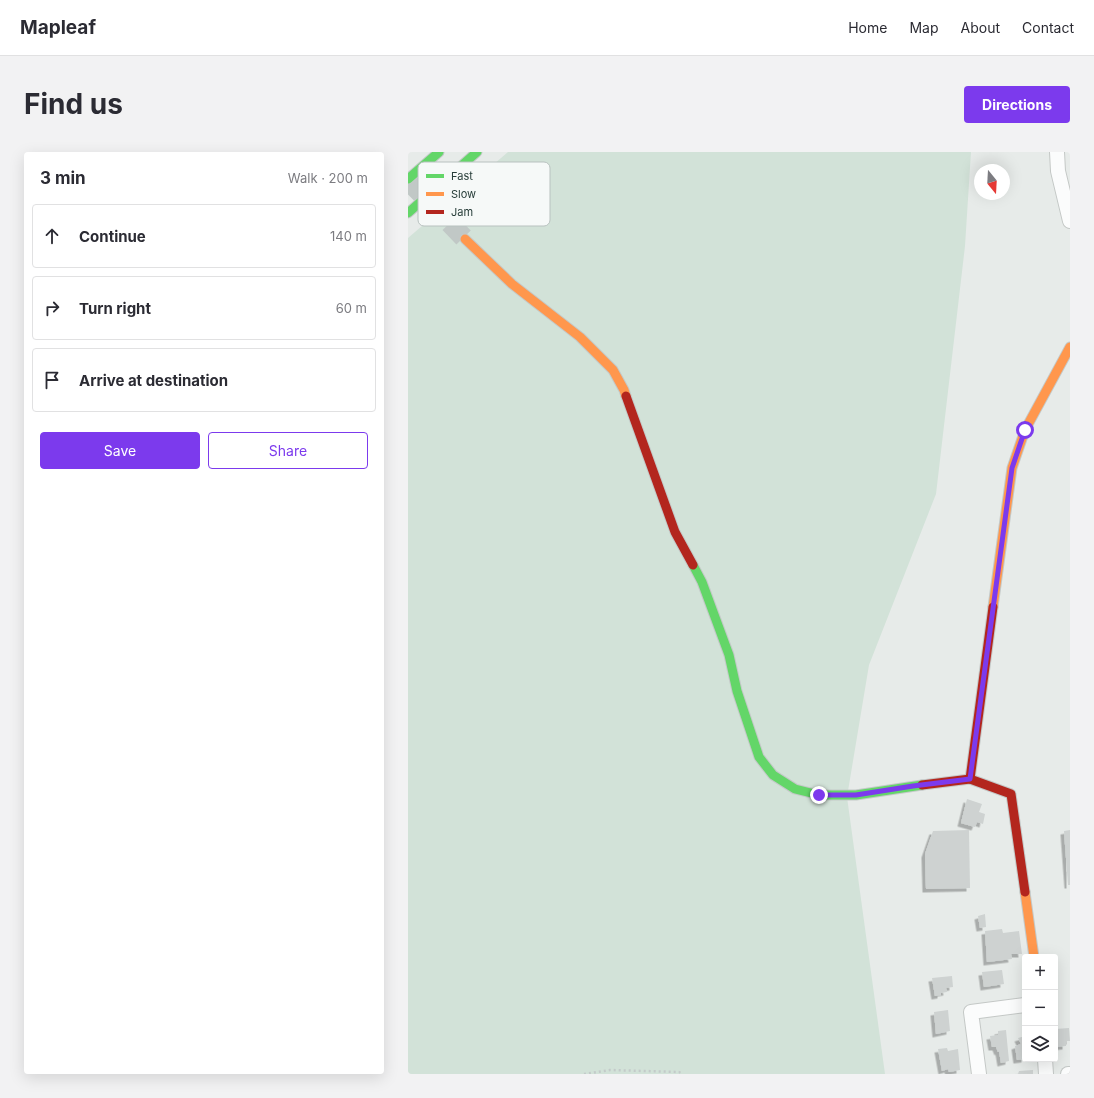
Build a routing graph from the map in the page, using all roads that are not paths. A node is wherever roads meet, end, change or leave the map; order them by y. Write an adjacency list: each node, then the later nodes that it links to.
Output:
1 (439, 152): 4 (main road)
2 (477, 152): 5 (main road)
3 (1057, 152): 10 (street)
4 (428, 162)
5 (466, 162)
6 (418, 170): 7 (main road)
7 (408, 179)
8 (418, 204): 9 (main road)
9 (408, 213)
10 (1070, 222)
11 (465, 239): 13 (main road)
12 (1070, 347): 13 (main road)
13 (970, 779): 14 (main road)
14 (1034, 954)
15 (1022, 1005): 17 (street)
16 (1044, 1062): 18 (street)
17 (979, 1074)
18 (1046, 1074)

